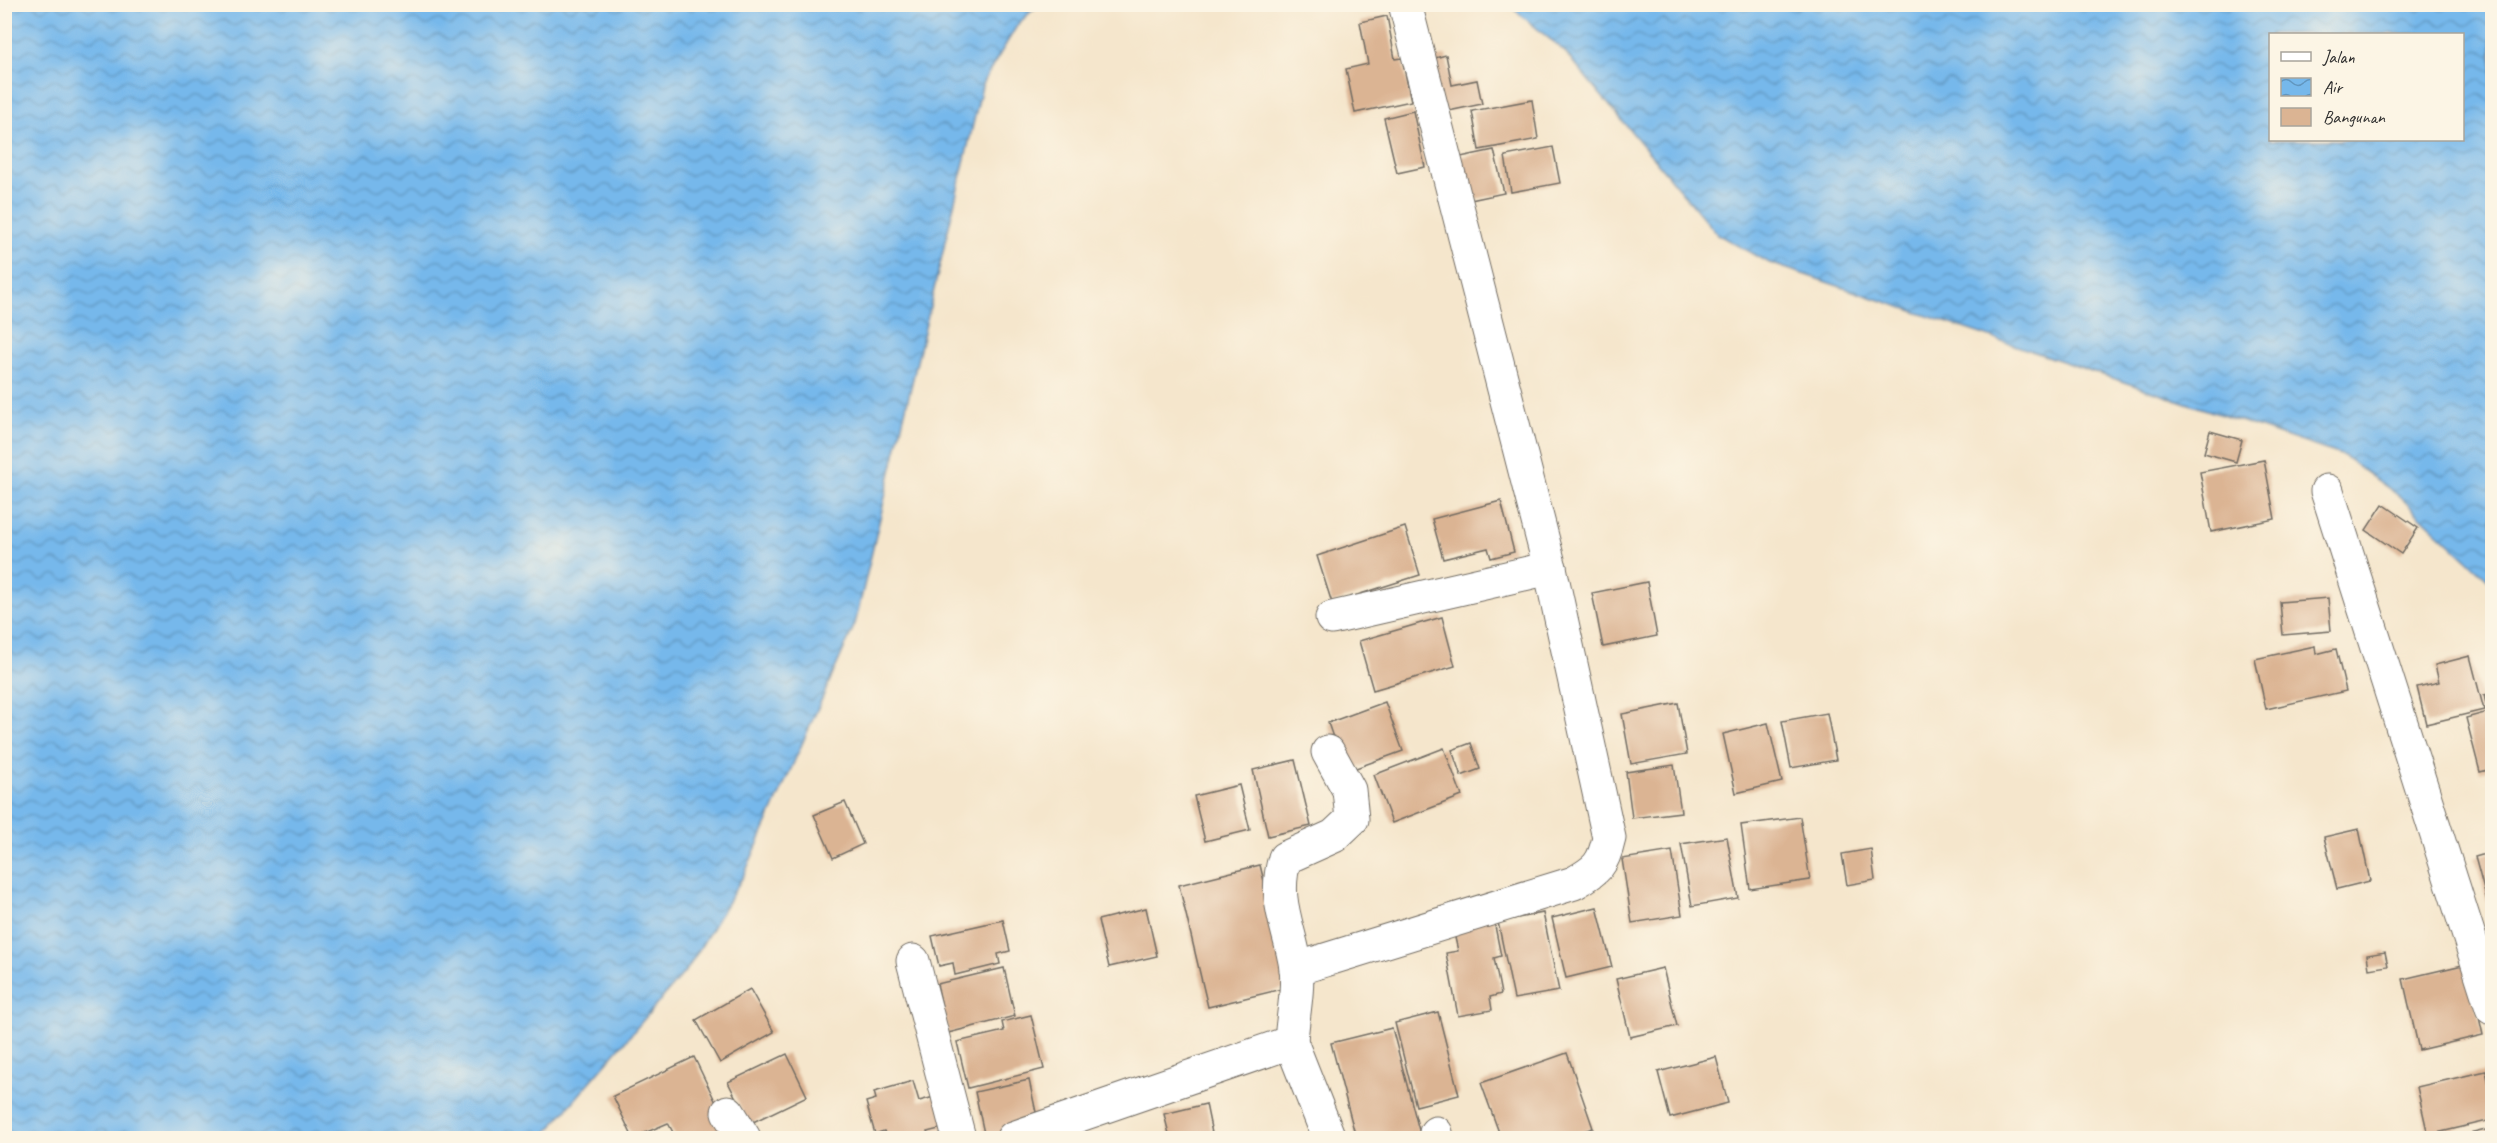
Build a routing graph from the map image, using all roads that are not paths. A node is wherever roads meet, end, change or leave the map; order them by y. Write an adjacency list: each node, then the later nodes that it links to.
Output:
1 (1406, 4): 3 (street)
2 (2327, 491): 8 (street)
3 (1550, 568): 4 (street); 7 (street)
4 (1332, 618)
5 (1328, 752): 7 (street)
6 (914, 961): 10 (street)
7 (1296, 969): 9 (street)
8 (2493, 1008)
9 (1291, 1042): 11 (street); 12 (street)
10 (959, 1138)
11 (1013, 1138)
12 (1329, 1138)

